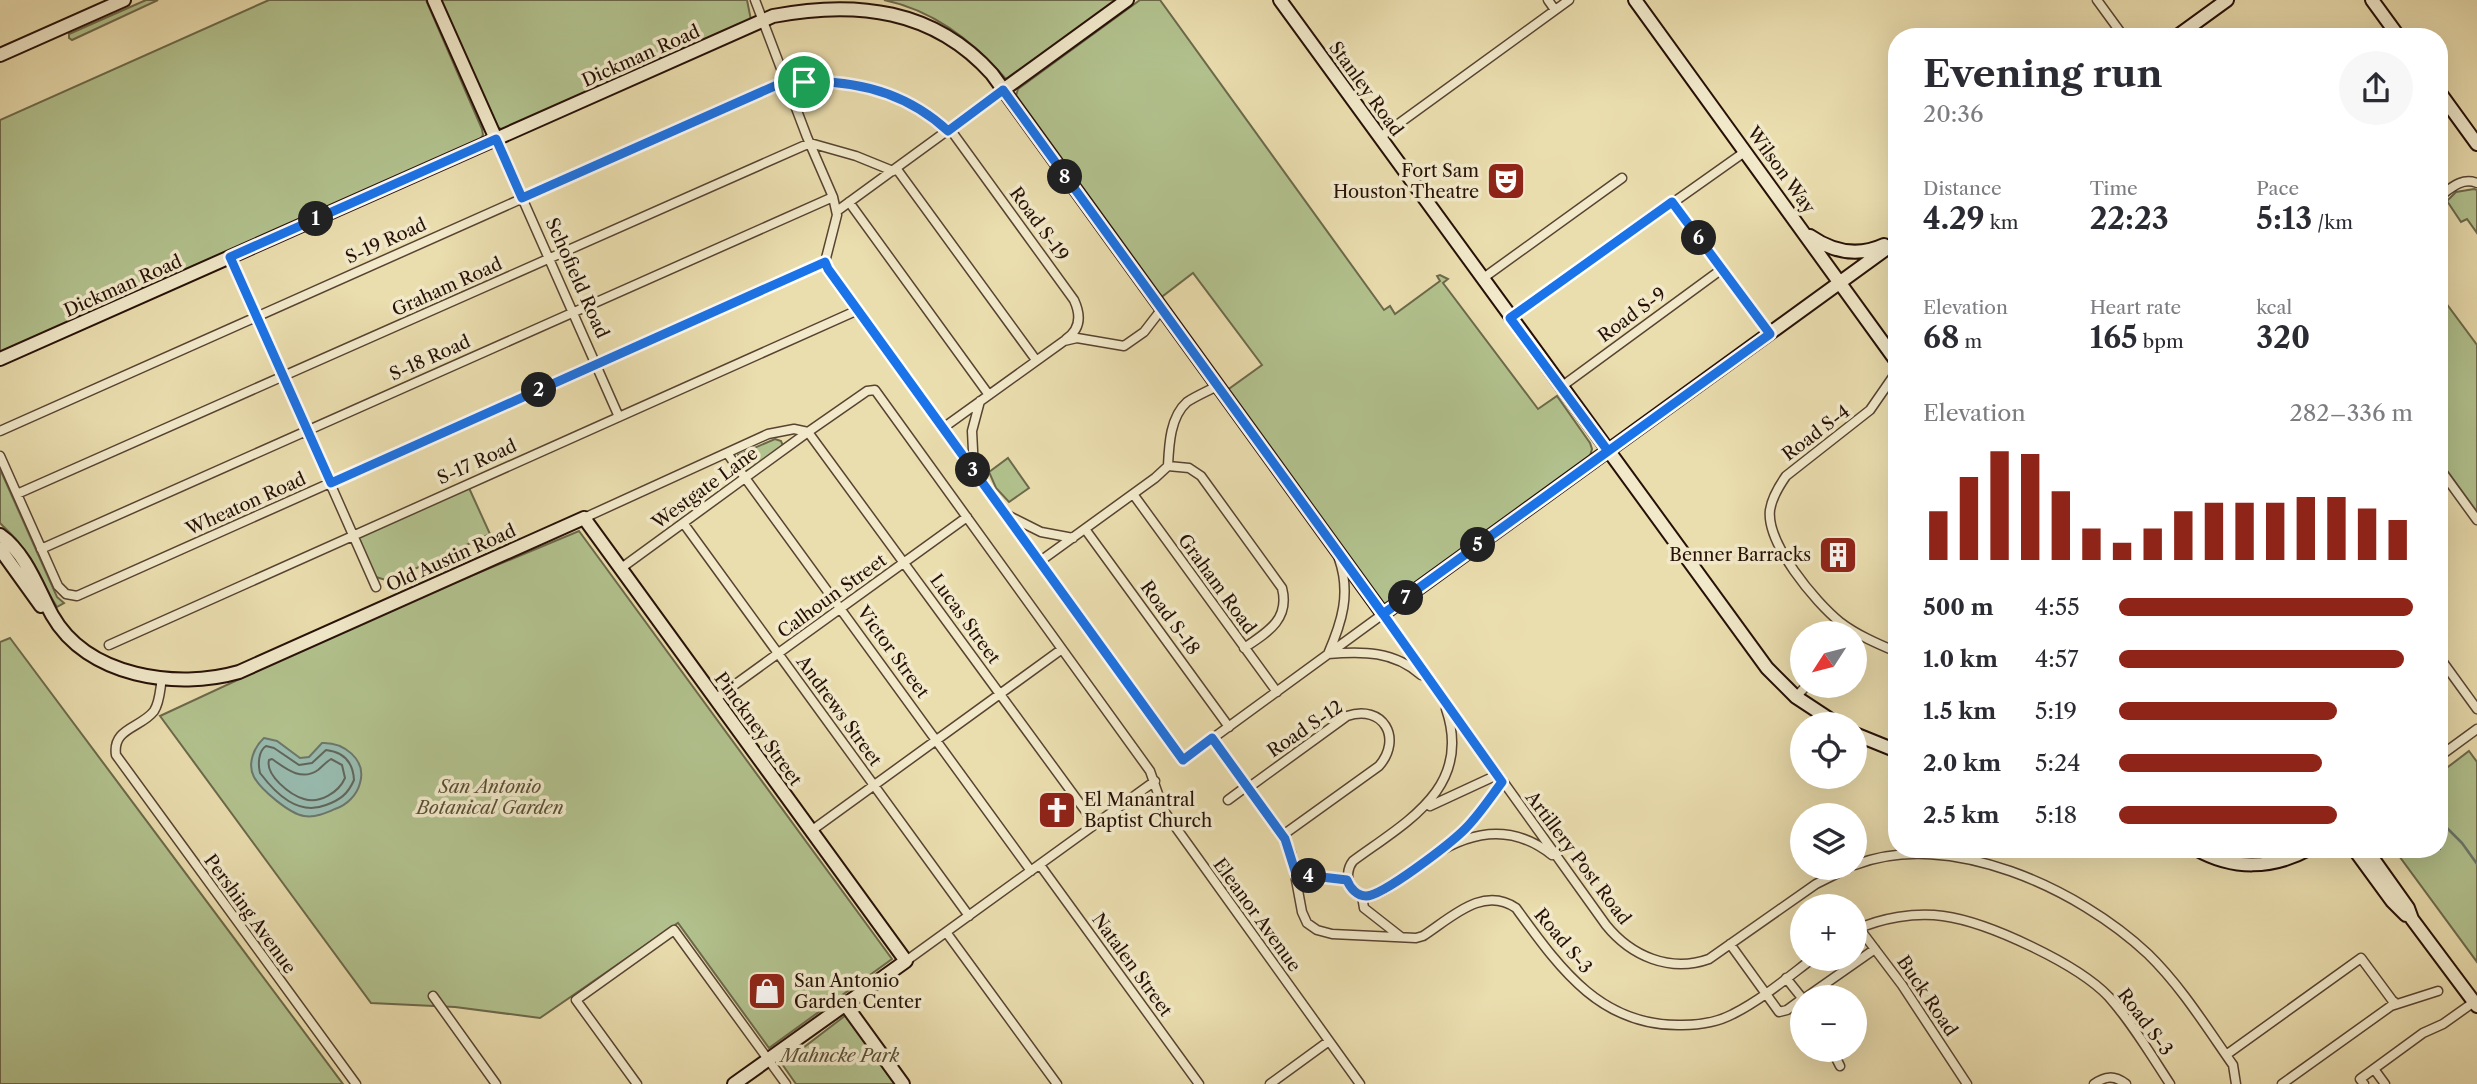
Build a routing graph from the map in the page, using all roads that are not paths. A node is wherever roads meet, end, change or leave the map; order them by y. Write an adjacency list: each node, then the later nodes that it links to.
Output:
1 (434, 0): 25 (street, Schofield Road)
2 (755, 0): 14 (street)
3 (1127, 0): 21 (street)
4 (1280, 0): 24 (street, Stanley Road)
5 (1548, 0): 13 (street)
6 (1569, 0): 13 (street)
7 (1635, 0): 28 (street, Wilson Way)
8 (2097, 0): 15 (street)
9 (2227, 0): 16 (street)
10 (2239, 0): 17 (street)
11 (2372, 0): 18 (street)
12 (120, 1): 19 (street)
13 (1555, 10): 24 (street)
14 (762, 21): 20 (street); 21 (street, Dickman Road); 25 (street, Dickman Road)
15 (2117, 28)
16 (2188, 28)
17 (2201, 28)
18 (2392, 28)
19 (0, 55)
20 (786, 83): 23 (street, S-19 Road); 26 (street); 34 (street, S-19 Road)
21 (1003, 90): 23 (street); 48 (street, Dickman Road)
22 (2448, 104): 27 (street)
23 (949, 130): 29 (street); 53 (street, Road S-19)
24 (1379, 138): 45 (street, Stanley Road)
25 (496, 139): 34 (street, Schofield Road); 41 (street, Dickman Road)
26 (810, 143): 29 (street); 33 (street); 42 (street, Graham Road)
27 (2477, 144)
28 (1746, 151): 36 (street); 38 (street, Wilson Way)
29 (894, 169): 35 (street); 56 (street)
30 (1622, 178): 45 (street)
31 (2474, 182): 32 (street)
32 (2448, 190)
33 (833, 197): 37 (street); 49 (street, S-18 Road)
34 (522, 198): 42 (street, Schofield Road); 50 (street, S-19 Road)
35 (849, 202): 37 (street); 62 (street)
36 (1672, 202): 44 (street); 51 (street)
37 (837, 211): 43 (street)
38 (1803, 231): 39 (street); 46 (street, Wilson Way)
39 (1888, 243)
40 (1888, 247): 46 (street)
41 (230, 257): 50 (street); 55 (street, Dickman Road)
42 (549, 259): 49 (street, Schofield Road); 58 (street, Graham Road)
43 (825, 262): 47 (street); 57 (street, Wheaton Road)
44 (1722, 269): 52 (street); 61 (street, Road S-9)
45 (1482, 279): 51 (street, Stanley Road)
46 (1840, 283): 52 (street); 54 (street, Wilson Way)
47 (858, 310): 64 (street, S-17 Road); 65 (street)
48 (1161, 310): 53 (street); 60 (street, Dickman Road)
49 (572, 312): 57 (street, Schofield Road); 66 (street, S-18 Road)
50 (257, 316): 58 (street); 67 (street, S-19 Road)
51 (1510, 318): 61 (street, Stanley Road)
52 (1770, 334): 69 (street)
53 (1064, 341): 56 (street)
54 (1888, 350)
55 (0, 359)
56 (1036, 360): 62 (street)
57 (596, 365): 64 (street, Schofield Road); 76 (street, Wheaton Road)
58 (284, 377): 66 (street); 77 (street, Graham Road)
59 (1888, 384): 96 (street, Road S-4)
60 (1217, 386): 72 (street); 88 (street, Dickman Road)
61 (1561, 387): 69 (street, Stanley Road)
62 (989, 395): 63 (street)
63 (980, 401): 65 (street); 73 (street)
64 (619, 417): 85 (street, S-17 Road)
65 (943, 428): 73 (street)
66 (307, 430): 76 (street); 89 (street, S-18 Road)
67 (0, 431)
68 (808, 432): 70 (street, Old Austin Road); 74 (street, Westgate Lane); 81 (street, Eleanor Avenue); 91 (street, Lucas Street)
69 (1608, 451): 95 (street); 107 (street, Stanley Road)
70 (727, 453): 74 (street, Victor Street); 80 (street, Old Austin Road)
71 (0, 456): 77 (street)
72 (1168, 466): 78 (street); 99 (street)
73 (974, 471): 79 (street)
74 (747, 477): 83 (street, Westgate Lane); 94 (street, Victor Street)
75 (2448, 479): 82 (street)
76 (331, 483): 85 (street); 89 (street, Wheaton Road)
77 (17, 494): 89 (street)
78 (1133, 494): 84 (street); 99 (street, Graham Road)
79 (1004, 513): 87 (street); 90 (street)
80 (583, 517): 92 (street, Pinckney Street); 105 (street, Old Austin Road)
81 (967, 517): 91 (street, Calhoun Street); 100 (street, Eleanor Avenue)
82 (2477, 520)
83 (684, 524): 92 (street, Westgate Lane); 102 (street, Andrews Street)
84 (1085, 528): 87 (street); 115 (street, Road S-18)
85 (354, 534): 93 (street); 98 (street, S-17 Road)
86 (1, 538): 105 (street, Old Austin Road)
87 (1073, 538): 90 (street)
88 (1333, 546): 95 (street, Dickman Road); 103 (street, Dickman Road)
89 (41, 549)
90 (1039, 562): 117 (street)
91 (904, 563): 94 (street, Calhoun Street); 109 (street, Lucas Street)
92 (620, 569): 112 (street, Pinckney Street)
93 (376, 587)
94 (842, 609): 102 (street, Calhoun Street); 119 (street, Victor Street)
95 (1383, 614): 103 (street); 106 (street, Artillery Post Road)
96 (1839, 621)
97 (1867, 639): 101 (street)
98 (109, 645)
99 (1244, 648): 108 (street, Graham Road)
100 (1062, 649): 109 (street); 123 (street, Eleanor Avenue)
101 (1888, 649)
102 (778, 654): 112 (street, Calhoun Street); 124 (street, Andrews Street)
103 (1328, 654): 106 (street, Artillery Post Road); 108 (street)
104 (2448, 669): 113 (street)
105 (162, 678): 173 (street, Pershing Avenue)
106 (1432, 684): 110 (street, Artillery Post Road)
107 (1790, 691)
108 (1277, 692): 115 (street)
109 (1000, 694): 119 (street); 128 (street, Lucas Street)
110 (1441, 696): 122 (street, Artillery Post Road); 127 (street)
111 (1798, 698): 114 (street, Stanley Road)
112 (715, 699): 129 (street, Pinckney Street)
113 (2477, 709)
114 (1819, 712)
115 (1229, 726): 117 (street)
116 (2477, 729): 121 (street)
117 (1212, 738): 125 (street, Road S-3)
118 (1867, 739): 120 (street)
119 (937, 740): 124 (street); 141 (street, Victor Street)
120 (1888, 747)
121 (2448, 750)
122 (1500, 779): 127 (street); 131 (street); 138 (street, Artillery Post Road)
123 (1155, 781): 128 (street); 166 (street, Eleanor Avenue)
124 (874, 786): 129 (street); 146 (street, Andrews Street)
125 (1247, 787): 126 (street); 130 (street, Road S-3); 130 (street, Road S-12)
126 (1228, 800)
127 (1422, 810): 143 (street)
128 (1095, 824): 140 (street)
129 (811, 831): 154 (street, Pinckney Street)
130 (1283, 835): 142 (street, Road S-3)
131 (1442, 849): 138 (street); 145 (street)
132 (1888, 854): 139 (street)
133 (1956, 858): 167 (street)
134 (2211, 858): 135 (street)
135 (2289, 858)
136 (2361, 858): 147 (street)
137 (2372, 858): 147 (street)
138 (1559, 861): 152 (street, Artillery Post Road)
139 (1867, 861)
140 (1040, 865): 141 (street); 180 (street, Natalen Street)
141 (1031, 871): 146 (street)
142 (1296, 874): 143 (street); 150 (street, Road S-3)
143 (1347, 880): 145 (street)
144 (1824, 880): 152 (street, Artillery Post Road)
145 (1362, 896): 150 (street)
146 (969, 916): 149 (street)
147 (2412, 919): 164 (street)
148 (1867, 927): 186 (street, Road S-3)
149 (946, 932): 154 (street); 179 (street)
150 (1401, 937): 160 (street, Road S-3)
151 (1867, 940): 153 (street, Buck Road)
152 (1730, 944): 160 (street)
153 (1875, 949): 158 (street); 183 (street, Buck Road)
154 (906, 961): 162 (street)
155 (1796, 971): 156 (street, Road S-3)
156 (1786, 978): 157 (street); 160 (street, Road S-3)
157 (1792, 985)
158 (1822, 985)
159 (2438, 991): 163 (street)
160 (1765, 993): 165 (street)
161 (433, 996): 174 (street)
162 (845, 1004): 168 (street); 178 (street)
163 (2397, 1004): 167 (street); 188 (street)
164 (2475, 1004): 171 (street)
165 (1790, 1008)
166 (1329, 1041): 181 (street); 182 (street, Eleanor Avenue)
167 (2226, 1055): 187 (street)
168 (769, 1059): 175 (street); 176 (street); 177 (street)
169 (1838, 1062): 170 (street)
170 (1840, 1066)
171 (2374, 1069): 172 (street); 189 (street)
172 (2362, 1082)
173 (356, 1084)
174 (496, 1084)
175 (637, 1084)
176 (734, 1084)
177 (786, 1084)
178 (903, 1084)
179 (1057, 1084)
180 (1199, 1084)
181 (1270, 1084)
182 (1360, 1084)
183 (1967, 1084)
184 (2094, 1084): 185 (street)
185 (2126, 1084)
186 (2171, 1084)
187 (2236, 1084)
188 (2282, 1084)
189 (2385, 1084)

